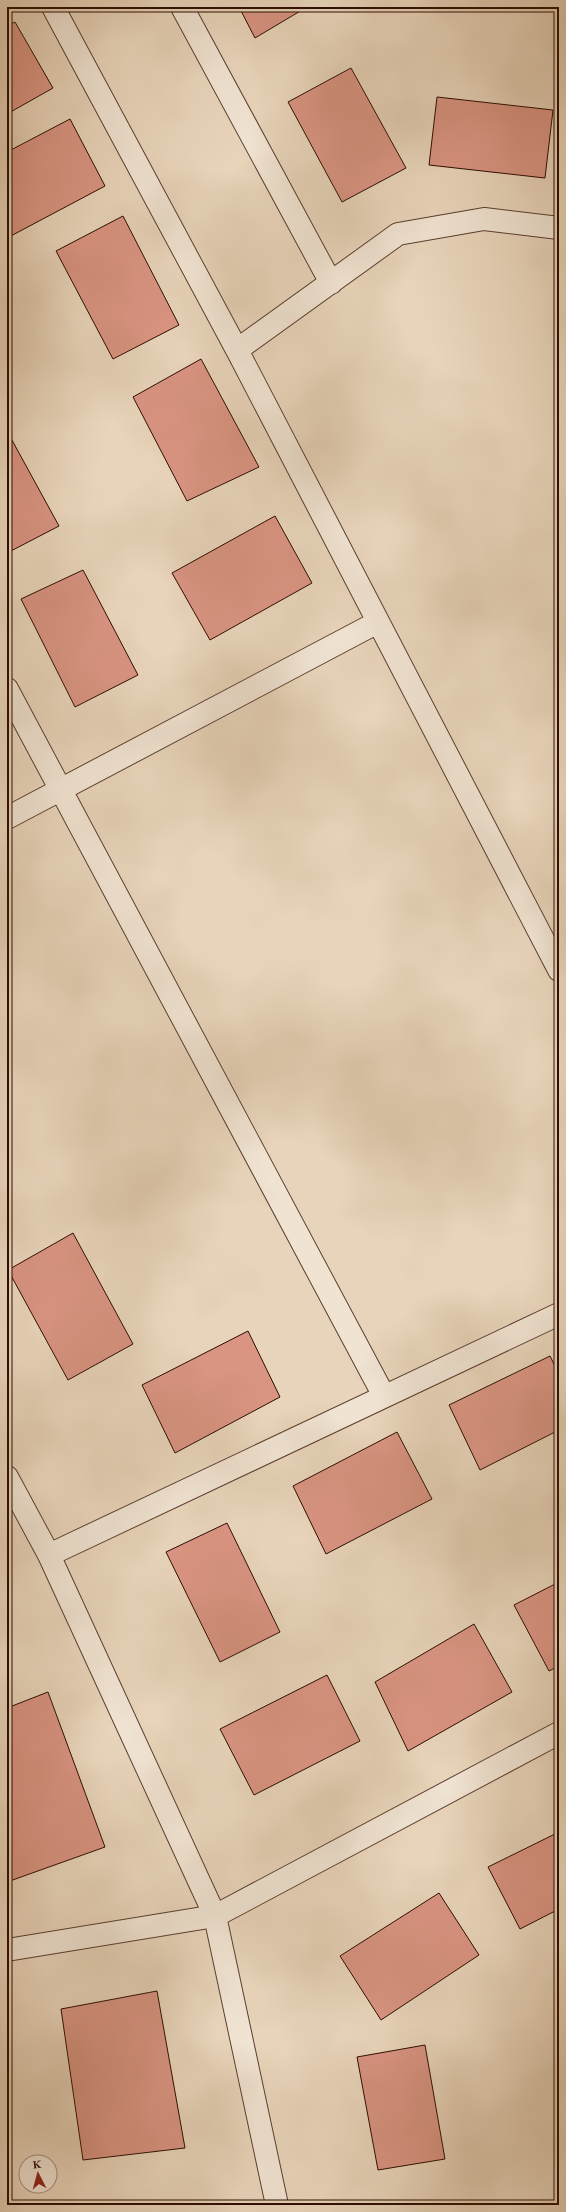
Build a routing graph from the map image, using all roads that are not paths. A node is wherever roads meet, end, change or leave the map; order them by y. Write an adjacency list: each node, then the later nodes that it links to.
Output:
1 (53, 7): 5 (street)
2 (182, 7): 4 (street)
3 (559, 228): 4 (street)
4 (331, 283): 5 (street)
5 (238, 350): 6 (street)
6 (378, 622): 8 (street); 10 (street)
7 (7, 689): 8 (street)
8 (61, 790): 9 (street); 13 (street)
9 (7, 818)
10 (554, 948): 11 (street)
11 (559, 970)
12 (559, 1314): 13 (street)
13 (384, 1396): 15 (street)
14 (7, 1477): 15 (street)
15 (49, 1555): 17 (street)
16 (559, 1732): 17 (street)
17 (215, 1916): 18 (street); 19 (street)
18 (7, 1950)
19 (277, 2205)

